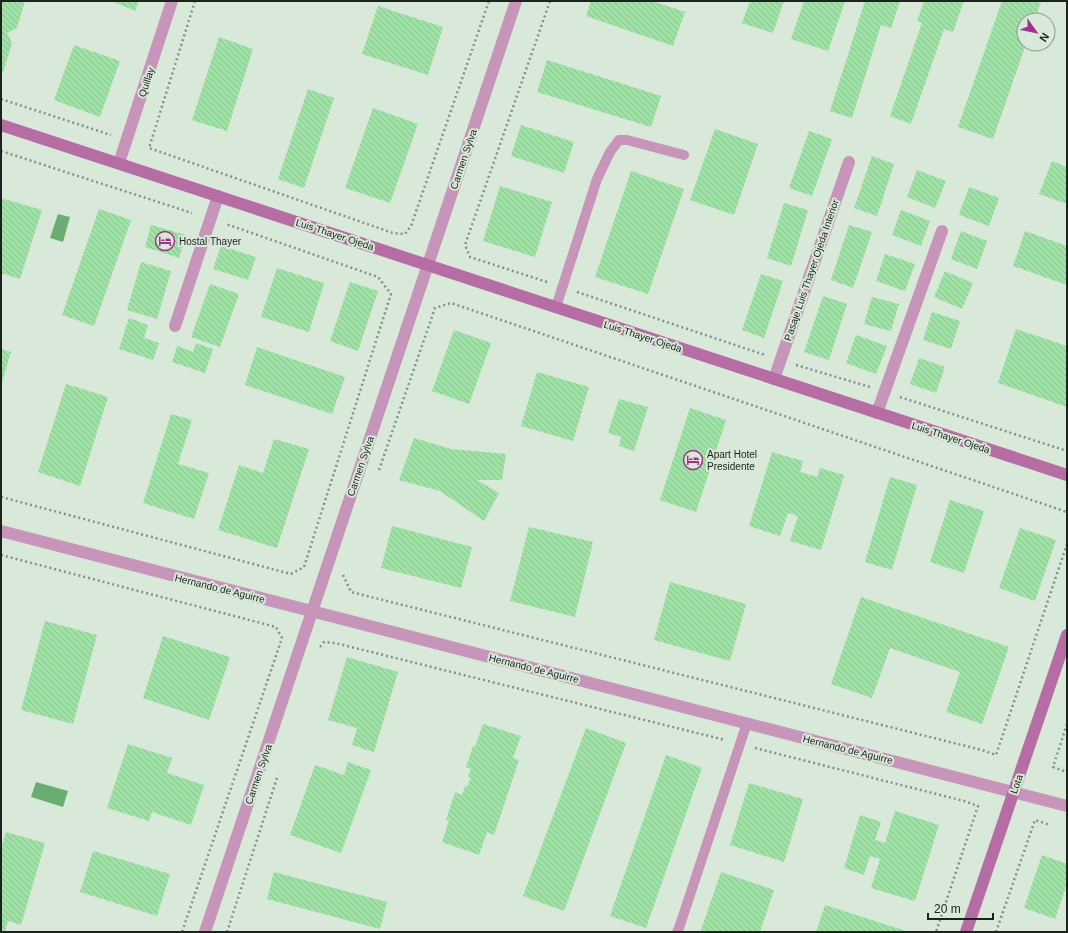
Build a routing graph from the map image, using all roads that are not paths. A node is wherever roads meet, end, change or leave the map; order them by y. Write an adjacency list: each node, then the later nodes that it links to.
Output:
1 (172, 1): 6 (street, Quillay)
2 (516, 1): 9 (street, Carmen Sylva)
3 (1, 125): 6 (street, Luis Thayer Ojeda)
4 (684, 155): 10 (lane)
5 (849, 162): 12 (street, Pasaje Luis Thayer Ojeda Interior)
6 (119, 163): 7 (street, Luis Thayer Ojeda)
7 (218, 196): 9 (street, Luis Thayer Ojeda); 11 (street)
8 (942, 231): 13 (street)
9 (427, 264): 10 (street, Luis Thayer Ojeda); 16 (street, Carmen Sylva)
10 (556, 307): 12 (street, Luis Thayer Ojeda)
11 (175, 326)
12 (774, 379): 13 (street, Luis Thayer Ojeda)
13 (877, 413): 14 (street, Luis Thayer Ojeda)
14 (1067, 475)
15 (1, 531): 16 (street, Hernando de Aguirre)
16 (312, 611): 18 (street, Hernando de Aguirre); 21 (street, Carmen Sylva)
17 (1067, 635): 19 (street, Lota)
18 (747, 723): 19 (street, Hernando de Aguirre); 22 (lane)
19 (1014, 792): 20 (street, Hernando de Aguirre); 23 (street, Lota)
20 (1067, 806)
21 (205, 932)
22 (677, 932)
23 (966, 932)

